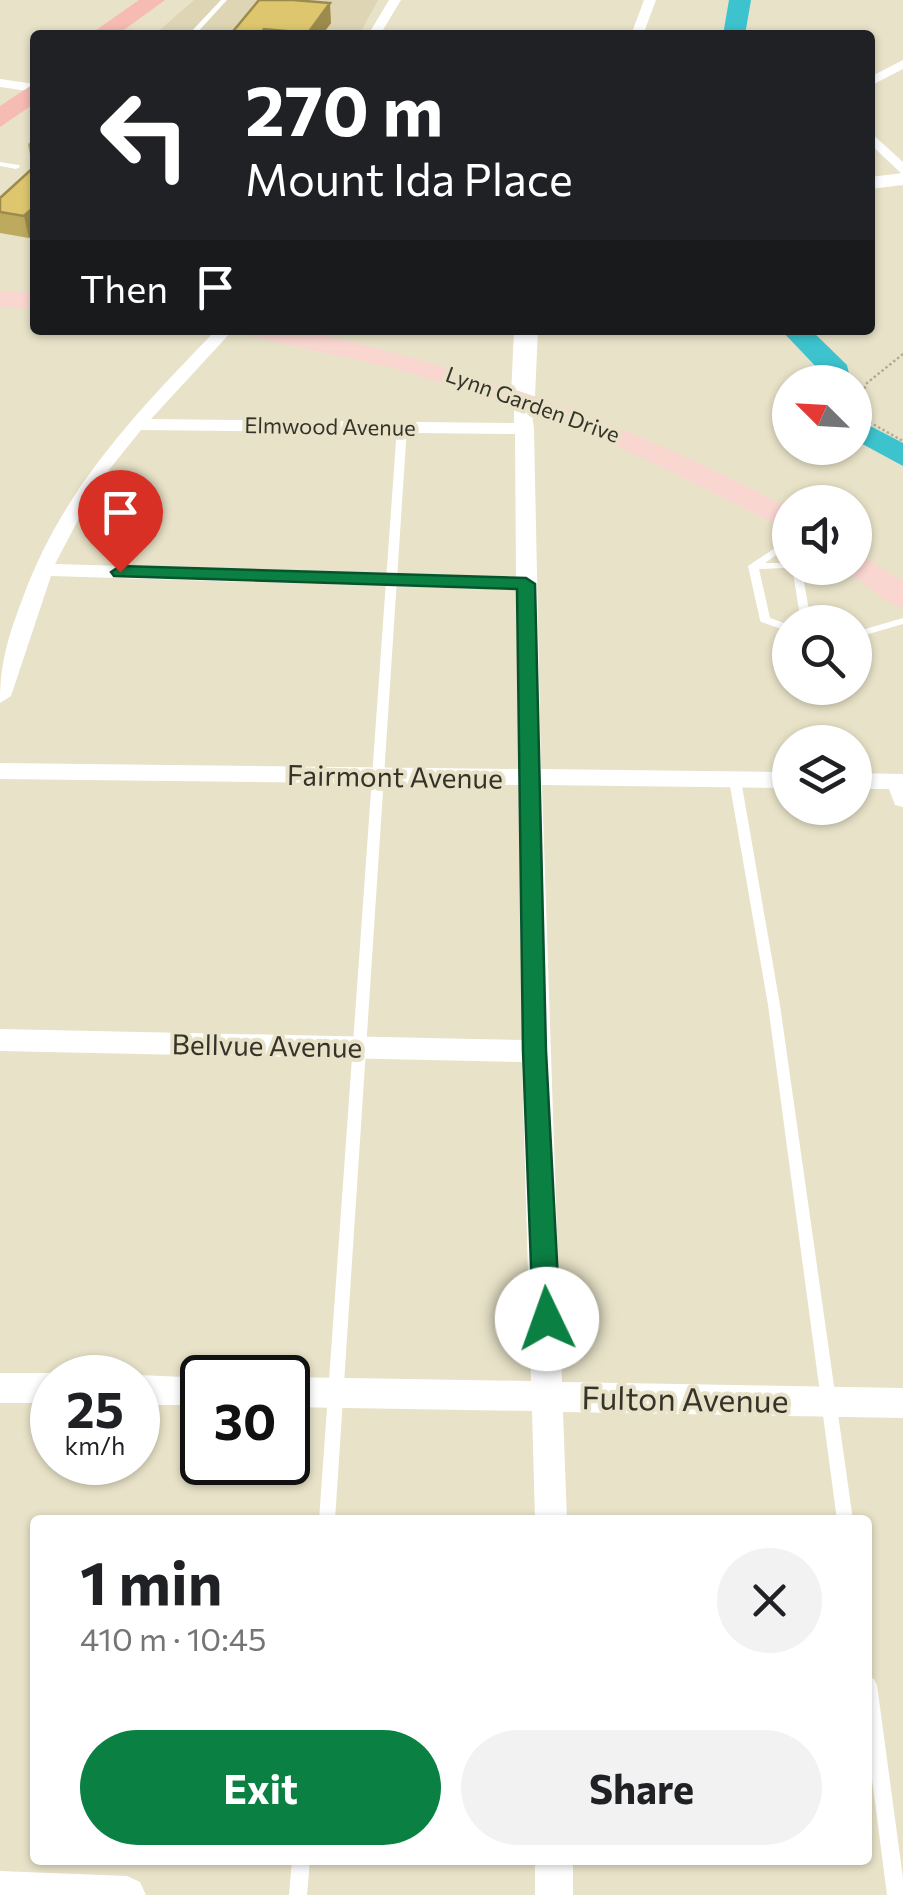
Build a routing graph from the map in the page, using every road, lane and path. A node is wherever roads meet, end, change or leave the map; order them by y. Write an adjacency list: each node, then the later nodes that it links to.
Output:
1 (157, 0): 5 (highway); 6 (highway)
2 (224, 0): 7 (lane)
3 (394, 0): 8 (street)
4 (650, 0): 9 (street)
5 (108, 30)
6 (132, 30)
7 (196, 30)
8 (377, 30)
9 (639, 30)
10 (903, 64): 11 (street)
11 (875, 79)
12 (0, 83): 13 (street)
13 (30, 88)
14 (30, 92): 16 (highway)
15 (30, 93): 18 (highway)
16 (0, 110)
17 (30, 118): 19 (highway)
18 (0, 120)
19 (0, 139)
20 (875, 141): 23 (street)
21 (0, 164): 22 (lane)
22 (16, 167)
23 (901, 169): 24 (street)
24 (875, 181)
25 (220, 335): 30 (street)
26 (283, 335): 29 (main road, Lynn Garden Drive)
27 (525, 335): 29 (street)
28 (903, 354): 33 (path)
29 (522, 396): 32 (street); 34 (main road, Lynn Garden Drive)
30 (135, 424): 31 (street, Elmwood Avenue); 37 (street)
31 (402, 427): 32 (street, Elmwood Avenue); 39 (lane)
32 (524, 429): 40 (street)
33 (903, 441)
34 (772, 513)
35 (772, 554): 36 (lane)
36 (754, 566): 42 (lane); 44 (lane)
37 (43, 570): 39 (street); 46 (street)
38 (872, 574): 41 (main road)
39 (391, 580): 40 (street); 48 (lane)
40 (526, 584): 49 (street)
41 (903, 597)
42 (803, 605)
43 (903, 621): 45 (lane)
44 (772, 623)
45 (872, 630)
46 (0, 696)
47 (0, 770): 48 (street, Fairmont Avenue)
48 (380, 776): 49 (street, Fairmont Avenue); 55 (lane)
49 (532, 778): 50 (street, Fairmont Avenue); 56 (street)
50 (735, 780): 51 (street, Fairmont Avenue); 62 (lane)
51 (772, 780)
52 (872, 784): 53 (street)
53 (901, 790)
54 (0, 1040): 55 (street, Bellvue Avenue)
55 (362, 1048): 56 (street, Bellvue Avenue); 60 (lane)
56 (534, 1051): 61 (street)
57 (0, 1388): 58 (street)
58 (30, 1388)
59 (310, 1392): 60 (street, Fulton Avenue)
60 (337, 1392): 61 (street, Fulton Avenue); 64 (lane)
61 (550, 1395): 62 (street, Fulton Avenue); 65 (street)
62 (829, 1400): 63 (street, Fulton Avenue); 66 (lane)
63 (903, 1403)
64 (327, 1515)
65 (551, 1515)
66 (845, 1515)
67 (872, 1715): 74 (lane)
68 (301, 1865): 72 (lane)
69 (554, 1865): 73 (street)
70 (0, 1890): 71 (street)
71 (127, 1895)
72 (298, 1895)
73 (554, 1895)
74 (896, 1895)

